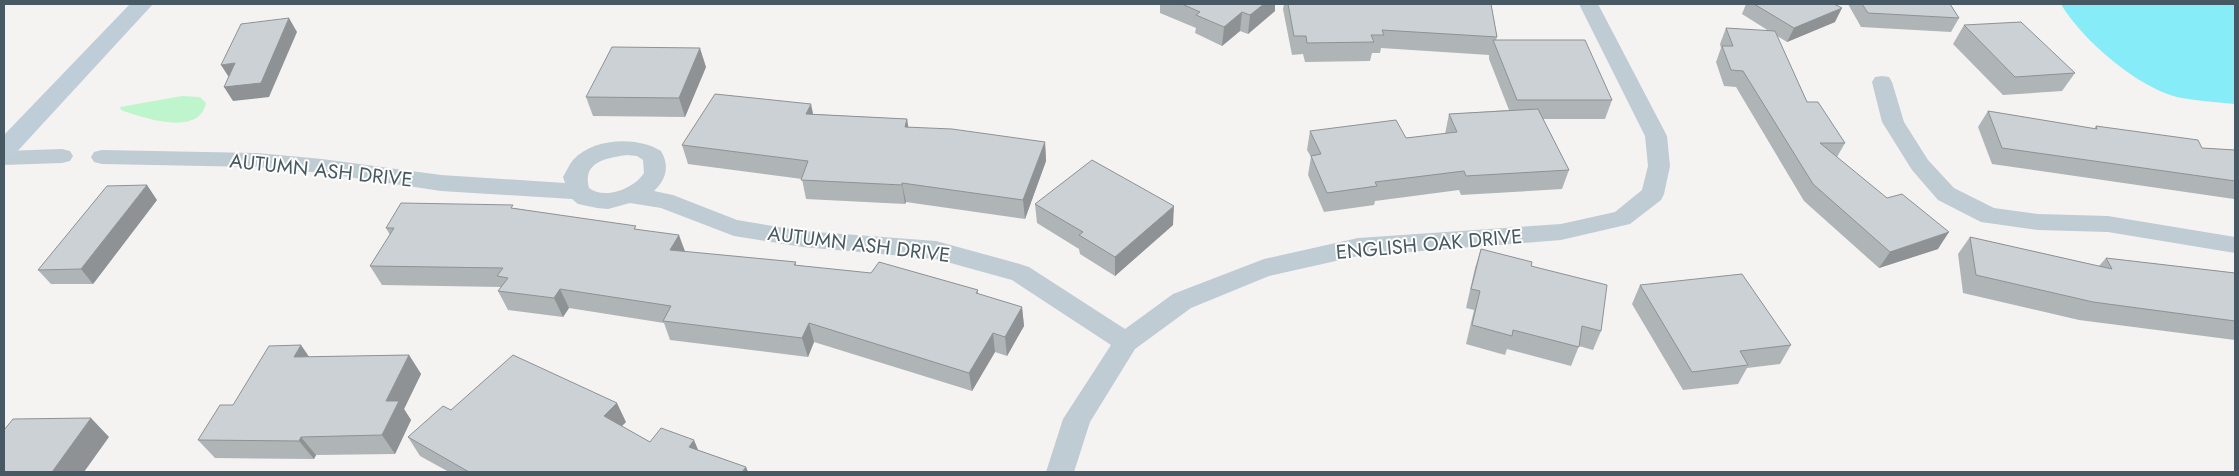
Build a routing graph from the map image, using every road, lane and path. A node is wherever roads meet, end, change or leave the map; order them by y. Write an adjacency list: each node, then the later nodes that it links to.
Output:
1 (142, 4): 4 (main road)
2 (1588, 4): 13 (street, ENGLISH OAK DRIVE)
3 (1882, 82): 12 (street)
4 (4, 150)
5 (62, 156): 7 (street)
6 (102, 157): 9 (street, AUTUMN ASH DRIVE)
7 (4, 158)
8 (656, 173): 9 (street); 10 (street, AUTUMN ASH DRIVE); 11 (street)
9 (577, 184): 10 (street, AUTUMN ASH DRIVE)
10 (630, 195): 11 (street, AUTUMN ASH DRIVE)
11 (665, 201): 13 (street, AUTUMN ASH DRIVE)
12 (2235, 245)
13 (1126, 342): 14 (street, ENGLISH OAK DRIVE)
14 (1060, 472)

